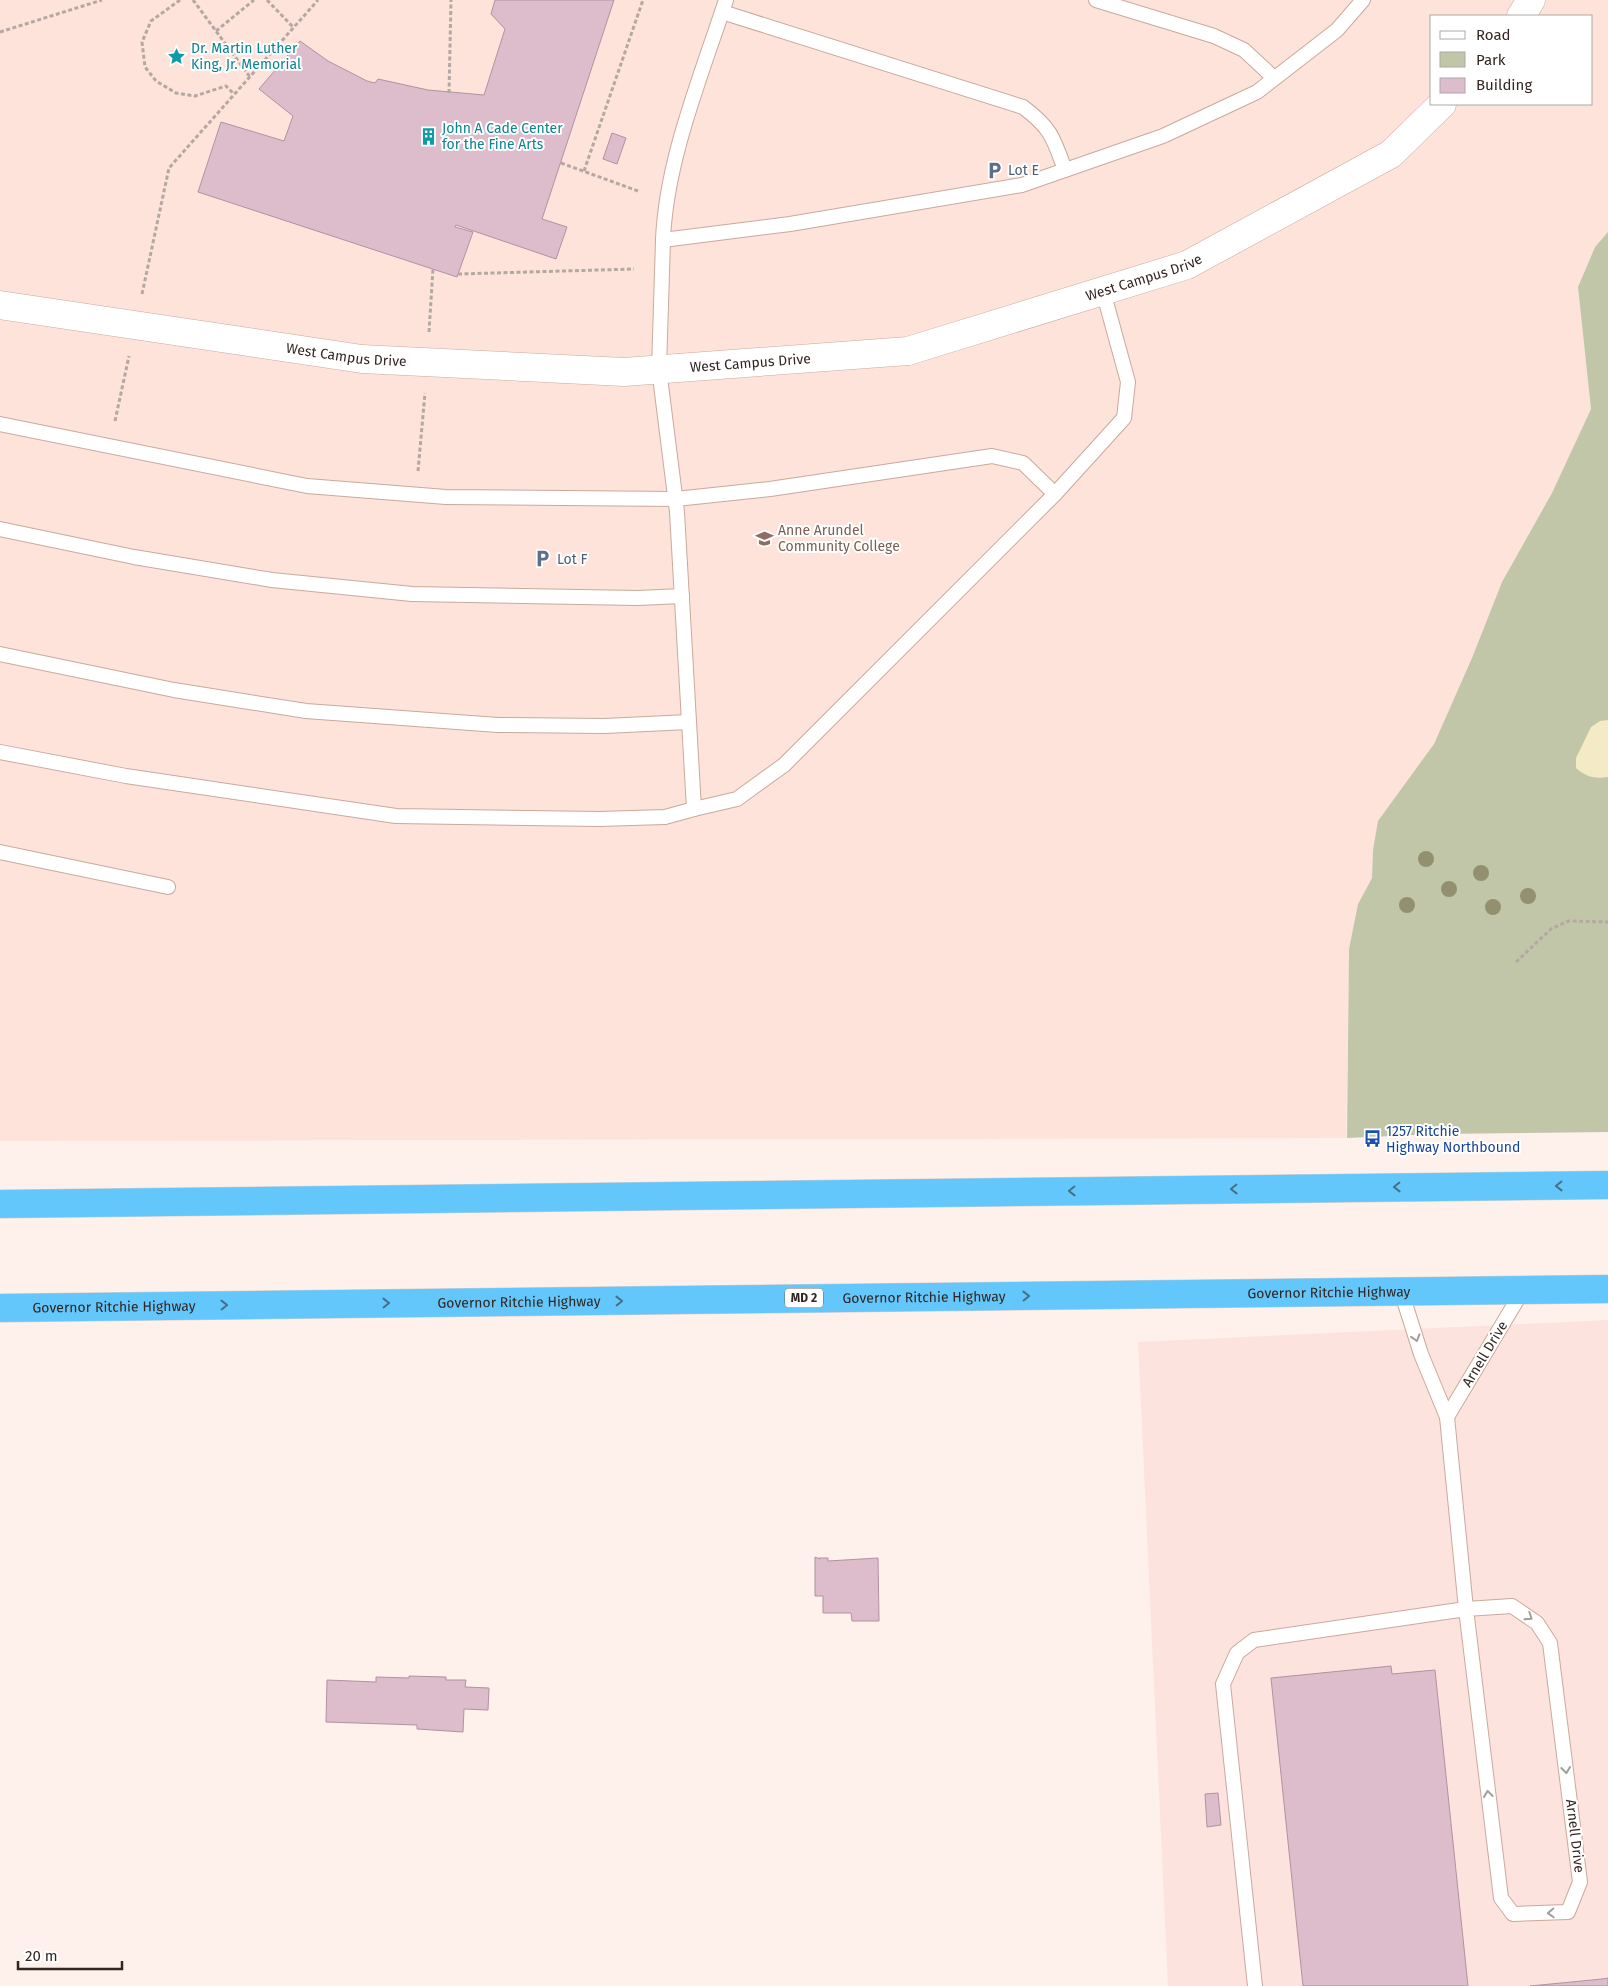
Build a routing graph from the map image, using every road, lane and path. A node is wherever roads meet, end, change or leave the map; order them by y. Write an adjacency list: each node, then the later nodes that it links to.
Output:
1 (102, 0): 16 (path)
2 (180, 0): 20 (path)
3 (193, 0): 15 (path)
4 (254, 0): 15 (path)
5 (267, 0): 14 (path)
6 (318, 0): 14 (path)
7 (451, 0): 19 (path)
8 (643, 0): 24 (path)
9 (1096, 0): 18 (lane)
10 (1363, 0): 18 (lane)
11 (1531, 0): 13 (street)
12 (724, 6): 23 (lane); 26 (lane)
13 (1522, 15)
14 (294, 28): 17 (path)
15 (216, 31): 17 (path)
16 (0, 32)
17 (250, 77): 20 (path)
18 (1274, 78): 23 (lane)
19 (450, 93)
20 (234, 94): 31 (path)
21 (1441, 105): 29 (street, West Campus Drive)
22 (561, 163): 24 (path)
23 (1065, 170): 26 (lane)
24 (584, 171): 25 (path)
25 (638, 191)
26 (663, 240): 32 (lane)
27 (634, 269): 28 (path)
28 (458, 274)
29 (1103, 291): 32 (street, West Campus Drive); 35 (lane)
30 (0, 306): 31 (street, West Campus Drive)
31 (135, 326): 32 (street, West Campus Drive); 34 (path)
32 (659, 369): 36 (lane)
33 (0, 424): 34 (lane)
34 (110, 446): 36 (lane)
35 (1055, 494): 36 (lane); 42 (lane)
36 (676, 499): 38 (lane)
37 (0, 529): 38 (lane)
38 (682, 596): 40 (lane)
39 (0, 654): 40 (lane)
40 (689, 722): 42 (lane)
41 (0, 752): 42 (lane)
42 (694, 809)
43 (0, 852): 44 (lane)
44 (168, 887)
45 (1608, 922): 46 (path)
46 (1516, 962)
47 (1608, 1185): 48 (highway, one-way to 48)
48 (0, 1204)
49 (1608, 1289): 50 (highway, Governor Ritchie Highway / MD 2)
50 (1523, 1290): 51 (highway, Governor Ritchie Highway / MD 2); 53 (lane, Arnell Drive)
51 (1401, 1291): 52 (highway, Governor Ritchie Highway / MD 2, one-way to 51); 53 (lane, Arnell Drive, one-way to 53)
52 (0, 1308)
53 (1448, 1417): 54 (lane, Arnell Drive)
54 (1466, 1609): 54 (lane, Arnell Drive, one-way to 54); 55 (lane)
55 (1255, 1986)

